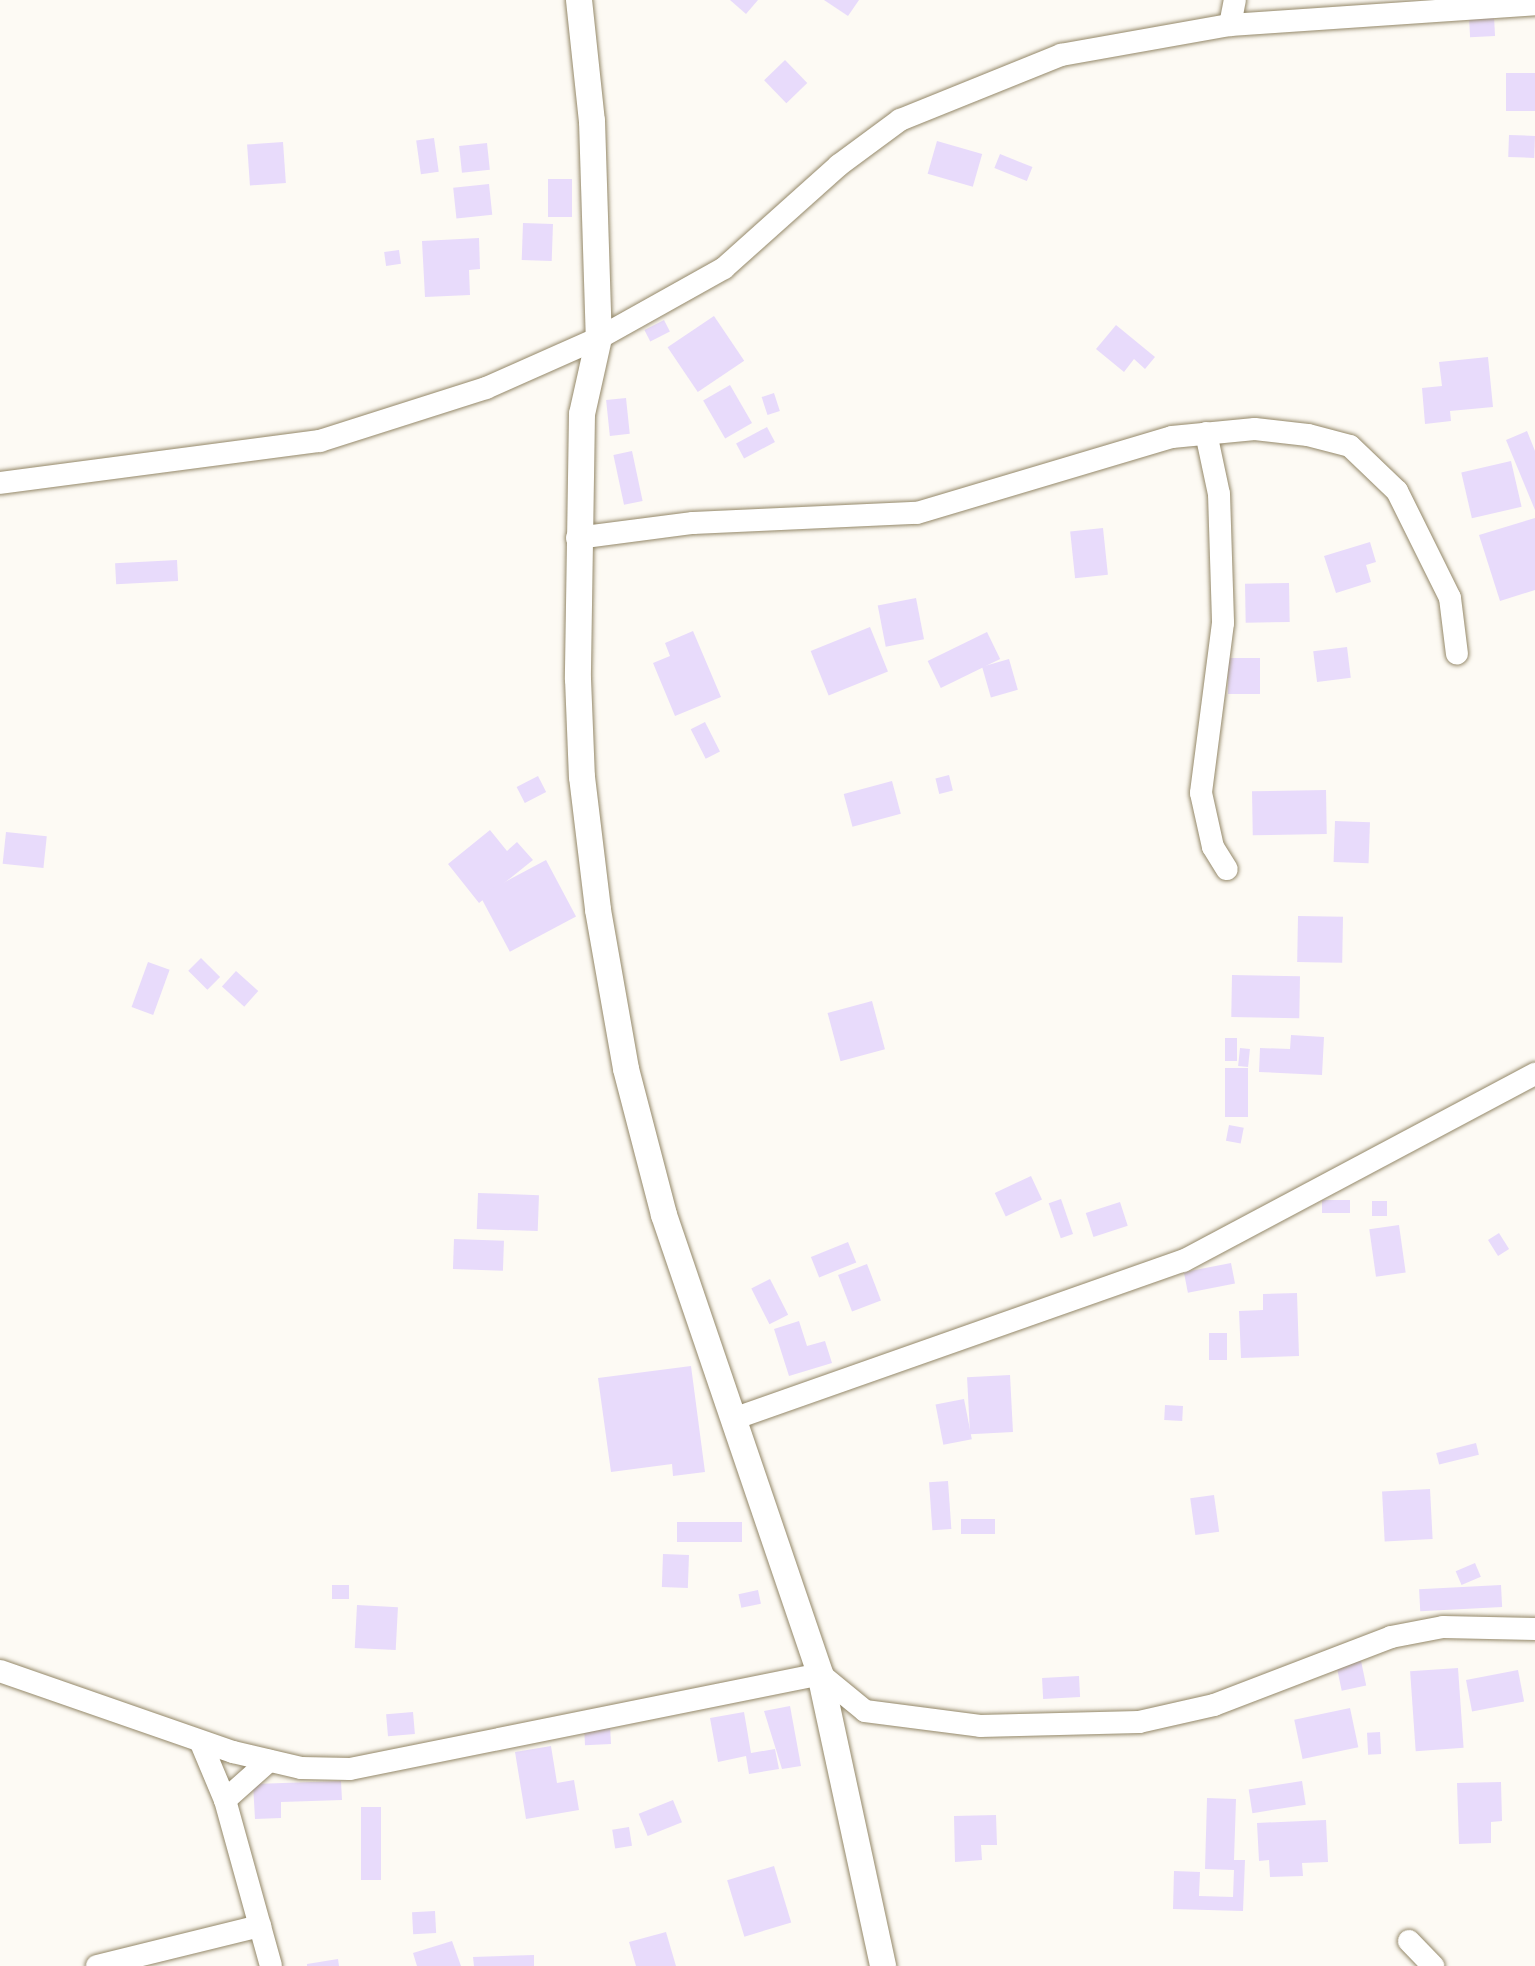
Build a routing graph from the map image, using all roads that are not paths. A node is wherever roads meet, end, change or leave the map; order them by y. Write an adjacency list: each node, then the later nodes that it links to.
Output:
1 (579, 0): 5 (street)
2 (1235, 0): 4 (street)
3 (1535, 4): 4 (street)
4 (1230, 25): 5 (street)
5 (599, 338): 7 (street); 8 (street)
6 (1206, 433): 8 (street); 9 (street); 10 (street)
7 (0, 483)
8 (577, 538): 12 (street)
9 (1457, 654)
10 (1227, 869)
11 (1535, 1074): 12 (street)
12 (736, 1418): 15 (street)
13 (1535, 1629): 15 (street)
14 (0, 1671): 16 (street)
15 (820, 1674): 17 (street); 23 (street)
16 (201, 1743): 17 (street); 18 (street)
17 (269, 1761): 18 (street)
18 (225, 1800): 19 (street)
19 (260, 1926): 21 (street); 22 (street)
20 (1409, 1941): 24 (street)
21 (97, 1966)
22 (271, 1966)
23 (883, 1966)
24 (1433, 1966)

